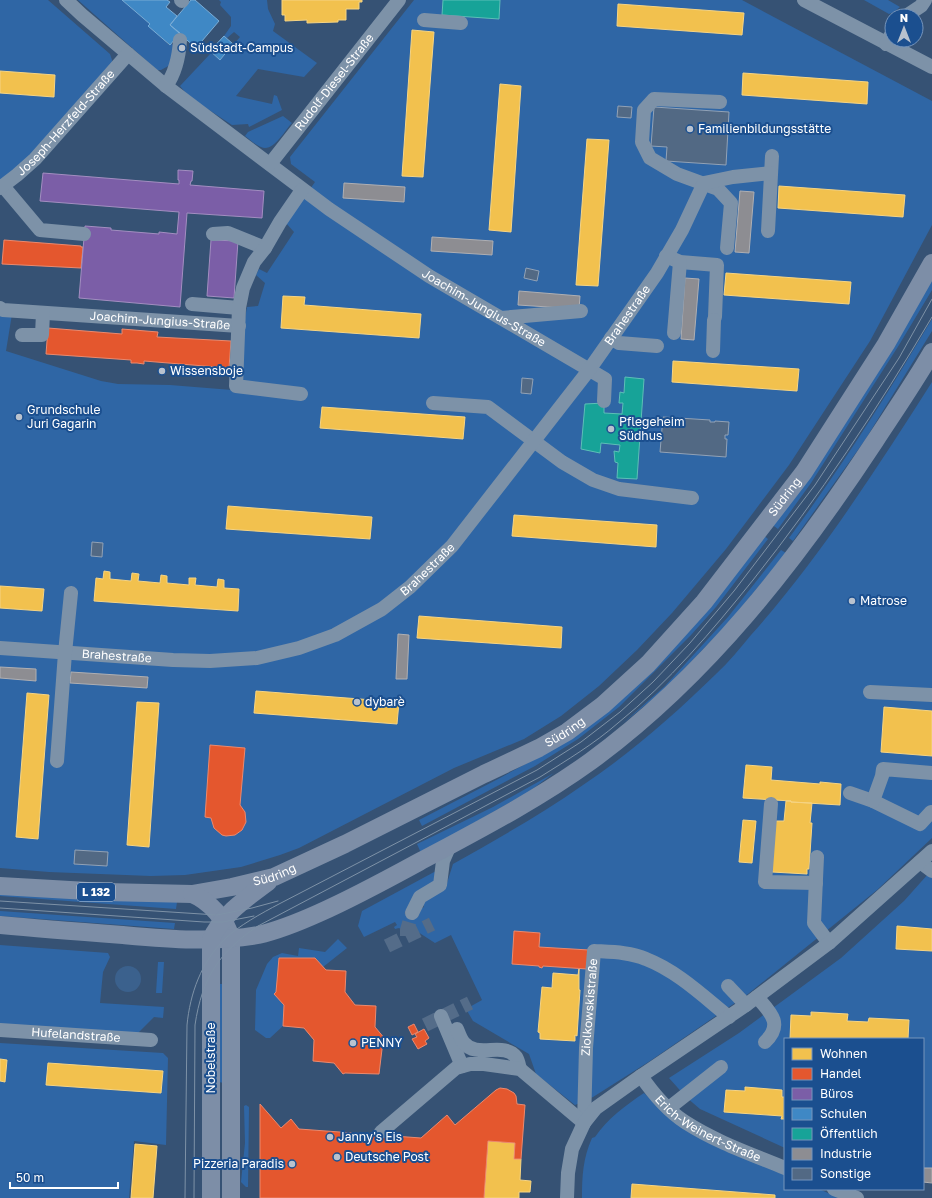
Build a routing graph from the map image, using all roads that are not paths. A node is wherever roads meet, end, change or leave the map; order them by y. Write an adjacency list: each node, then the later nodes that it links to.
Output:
1 (66, 0): 11 (street, Joachim-Jungius-Straße)
2 (399, 0): 16 (street, Rudolf-Diesel-Straße)
3 (804, 0): 8 (street)
4 (925, 0): 5 (street)
5 (918, 8)
6 (424, 20): 7 (street)
7 (461, 23)
8 (884, 36)
9 (180, 40): 13 (street)
10 (904, 48): 12 (street)
11 (128, 54): 13 (street, Joachim-Jungius-Straße); 19 (street, Joseph-Herzfeld-Straße)
12 (932, 67)
13 (166, 86): 16 (street, Joachim-Jungius-Straße)
14 (720, 102): 18 (street)
15 (772, 156): 17 (street)
16 (270, 164): 20 (street, Joachim-Jungius-Straße)
17 (771, 173): 18 (street); 21 (street)
18 (704, 183): 25 (street); 26 (street, Brahestraße)
19 (2, 187): 22 (street)
20 (302, 190): 24 (street, Joachim-Jungius-Straße); 34 (street, Joachim-Jungius-Straße)
21 (768, 231)
22 (84, 234)
23 (213, 234): 24 (street)
24 (265, 248): 31 (street, Joachim-Jungius-Straße)
25 (727, 248)
26 (666, 256): 27 (street); 38 (street, Brahestraße)
27 (680, 262): 36 (street); 40 (street)
28 (932, 263): 64 (main road, Südring)
29 (192, 304): 31 (street)
30 (0, 308): 33 (street, Joachim-Jungius-Straße)
31 (239, 308): 35 (street, Joachim-Jungius-Straße)
32 (581, 311): 34 (street)
33 (43, 313): 35 (street, Joachim-Jungius-Straße); 37 (street)
34 (501, 318): 42 (street, Joachim-Jungius-Straße)
35 (239, 326): 43 (street)
36 (674, 333)
37 (22, 335)
38 (612, 338): 39 (street); 42 (street, Brahestraße)
39 (657, 346)
40 (713, 351)
41 (932, 352): 59 (main road)
42 (589, 370): 44 (street, Joachim-Jungius-Straße); 46 (street, Brahestraße)
43 (301, 394)
44 (604, 401)
45 (433, 403): 46 (street)
46 (534, 441): 47 (street); 50 (street, Brahestraße)
47 (692, 498)
48 (71, 593): 50 (street)
49 (0, 648): 50 (street, Brahestraße)
50 (65, 653): 53 (street)
51 (870, 692): 52 (street)
52 (932, 695)
53 (57, 761)
54 (932, 773): 56 (street)
55 (850, 793): 56 (street)
56 (873, 801): 58 (street)
57 (771, 804): 65 (street)
58 (932, 813)
59 (450, 845): 68 (street); 71 (main road)
60 (932, 851): 62 (street, Ziolkowskistraße)
61 (817, 857): 65 (street)
62 (920, 862): 63 (street); 73 (street, Ziolkowskistraße)
63 (932, 871)
64 (274, 878): 67 (main road, Südring / L 132); 69 (main road)
65 (816, 883): 73 (street)
66 (0, 886): 67 (main road, Südring / L 132)
67 (192, 894): 69 (main road, Nobelstraße)
68 (412, 913)
69 (223, 922): 71 (main road, Nobelstraße); 72 (main road)
70 (0, 925): 72 (main road)
71 (231, 939): 72 (main road); 92 (main road, Nobelstraße)
72 (211, 940): 91 (main road, Nobelstraße)
73 (830, 943): 75 (street, Ziolkowskistraße)
74 (728, 986): 75 (street)
75 (751, 1001): 76 (street, Ziolkowskistraße); 81 (street)
76 (729, 1017): 85 (street, Ziolkowskistraße); 87 (street, Ziolkowskistraße)
77 (436, 1018): 82 (street)
78 (0, 1030): 80 (street, Hufelandstraße)
79 (456, 1030): 84 (street)
80 (151, 1040)
81 (765, 1042)
82 (459, 1067): 84 (street); 88 (street)
83 (721, 1067): 86 (street)
84 (520, 1069): 87 (street)
85 (641, 1076): 86 (street, Erich-Weinert-Straße); 87 (street, Ziolkowskistraße)
86 (668, 1108): 89 (street, Erich-Weinert-Straße)
87 (584, 1123): 93 (street, Ziolkowskistraße)
88 (381, 1132)
89 (784, 1168)
90 (837, 1190): 94 (street)
91 (211, 1198)
92 (231, 1198)
93 (567, 1198)
94 (857, 1198)

